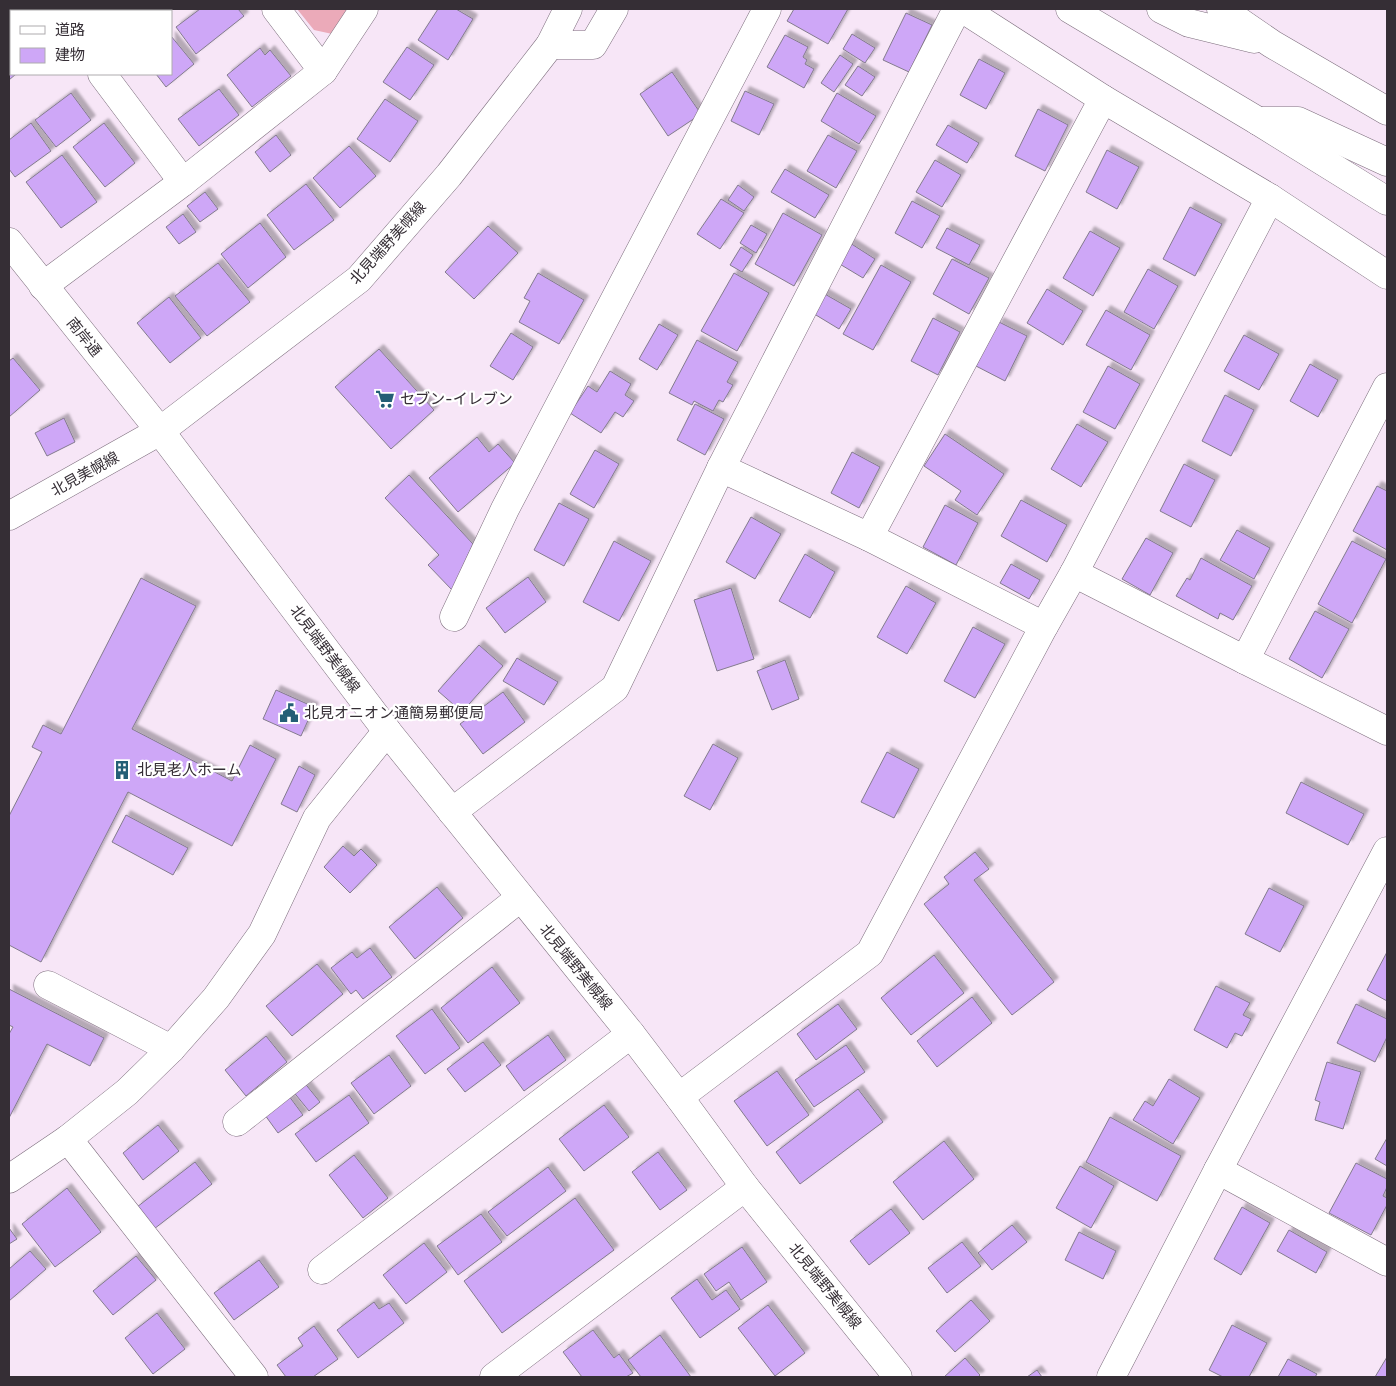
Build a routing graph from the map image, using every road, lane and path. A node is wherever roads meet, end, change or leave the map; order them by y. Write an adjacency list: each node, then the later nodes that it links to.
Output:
1 (276, 9): 13 (street)
2 (364, 9): 13 (street)
3 (568, 9): 12 (street, 北見端野美幌線)
4 (614, 9): 12 (street)
5 (767, 9): 31 (street)
6 (957, 9): 27 (street)
7 (963, 9): 15 (street)
8 (1070, 9): 17 (street)
9 (1161, 9): 11 (street)
10 (1221, 9): 11 (street)
11 (1272, 44): 16 (street)
12 (550, 45): 26 (street, 北見端野美幌線)
13 (323, 71): 19 (street)
14 (103, 75): 19 (street)
15 (1103, 99): 20 (street); 29 (street)
16 (1387, 111)
17 (1258, 121): 18 (street); 21 (street)
18 (1387, 162)
19 (183, 182): 24 (street)
20 (1270, 198): 23 (street); 30 (street)
21 (1387, 201)
22 (9, 242): 24 (street, 南岸通)
23 (1387, 275)
24 (43, 286): 26 (street, 南岸通)
25 (1387, 387): 33 (street)
26 (160, 431): 28 (street, 北見美幌線); 34 (street, 北見端野美幌線)
27 (721, 468): 29 (street); 36 (street)
28 (9, 516)
29 (869, 537): 32 (street)
30 (1074, 573): 32 (street); 33 (street)
31 (454, 616)
32 (1044, 626): 42 (street)
33 (1244, 660): 35 (street)
34 (387, 731): 36 (street, 北見端野美幌線); 41 (street)
35 (1387, 731)
36 (452, 812): 38 (street, 北見端野美幌線)
37 (1387, 851): 45 (street)
38 (520, 898): 40 (street, 北見端野美幌線); 43 (street)
39 (48, 985): 41 (street)
40 (631, 1034): 42 (street, 北見端野美幌線); 49 (street)
41 (171, 1049): 44 (street)
42 (679, 1097): 47 (street, 北見端野美幌線)
43 (237, 1122)
44 (68, 1139): 46 (street); 50 (street)
45 (1218, 1170): 48 (street); 53 (street)
46 (9, 1179)
47 (745, 1187): 51 (street); 52 (street, 北見端野美幌線)
48 (1387, 1262)
49 (322, 1270)
50 (254, 1377)
51 (494, 1377)
52 (898, 1377)
53 (1111, 1377)

